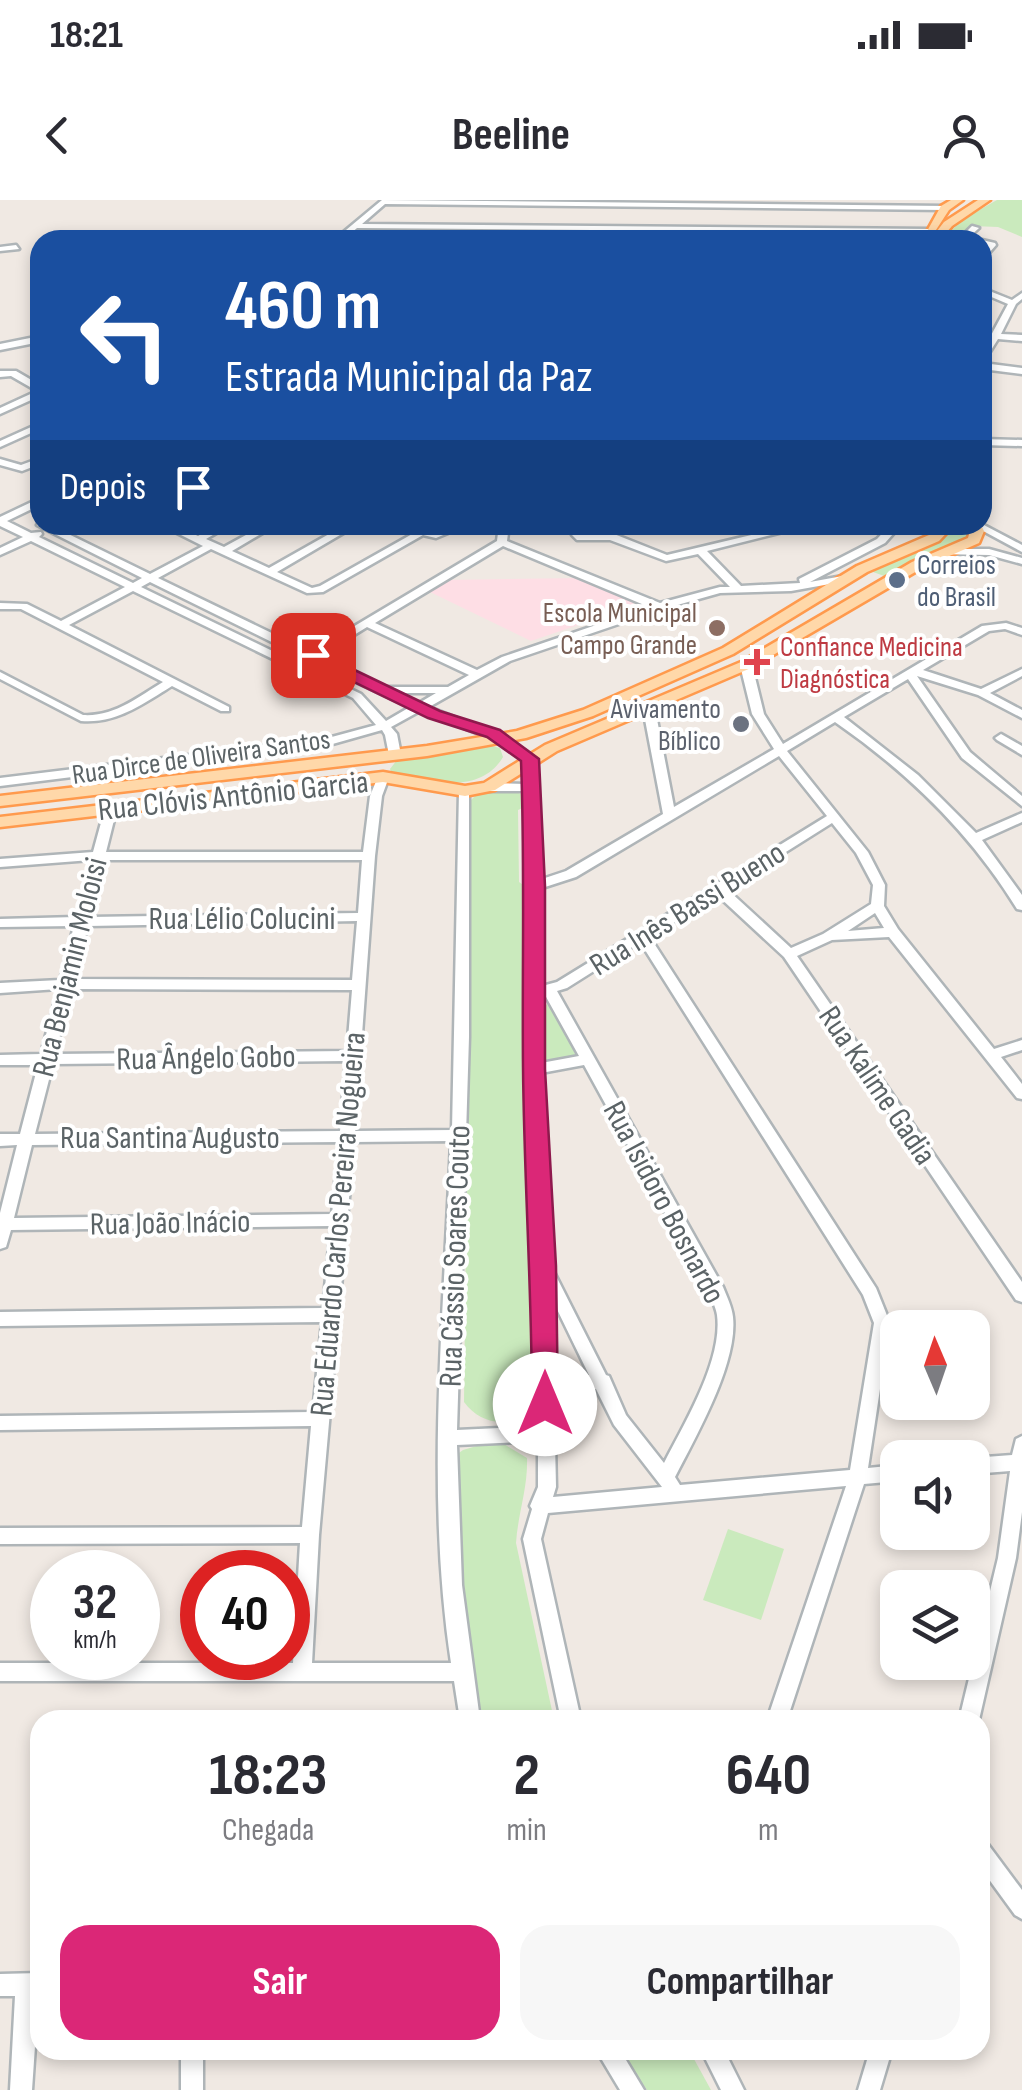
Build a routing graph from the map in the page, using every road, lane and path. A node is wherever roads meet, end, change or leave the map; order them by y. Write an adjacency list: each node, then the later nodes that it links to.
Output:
1 (742, 200): 6 (street)
2 (958, 200): 8 (main road)
3 (984, 200): 9 (main road)
4 (384, 201): 7 (street); 10 (street)
5 (678, 202): 6 (street); 7 (street)
6 (724, 202): 8 (street)
7 (619, 203): 11 (street)
8 (945, 208): 9 (main road); 14 (main road)
9 (969, 210): 15 (main road)
10 (355, 226): 11 (street); 12 (street)
11 (619, 228): 13 (street)
12 (350, 230)
13 (688, 230)
14 (934, 230)
15 (940, 230)
16 (16, 246): 17 (street)
17 (0, 248)
18 (992, 294): 20 (street)
19 (1022, 295): 20 (street)
20 (1013, 302): 21 (street)
21 (995, 336): 22 (street); 24 (street)
22 (1022, 338)
23 (30, 342): 25 (street)
24 (992, 342)
25 (0, 347)
26 (992, 365): 27 (street)
27 (1019, 371): 30 (street)
28 (0, 374): 29 (street)
29 (30, 384)
30 (1022, 389)
31 (30, 393): 33 (street)
32 (30, 396): 34 (street)
33 (1, 399): 34 (street)
34 (12, 406): 35 (street)
35 (0, 411)
36 (30, 430): 39 (street)
37 (992, 442): 38 (street)
38 (1022, 443)
39 (0, 444)
40 (0, 462): 41 (street)
41 (30, 464)
42 (30, 506): 44 (street)
43 (0, 509): 44 (street)
44 (14, 514): 45 (street); 46 (street)
45 (30, 520)
46 (0, 522): 60 (street)
47 (992, 534): 65 (street)
48 (64, 535): 75 (street)
49 (187, 535): 61 (street)
50 (206, 535): 61 (street)
51 (253, 535): 68 (street)
52 (334, 535): 73 (street)
53 (409, 535): 73 (street)
54 (503, 535): 63 (street)
55 (615, 535): 66 (street)
56 (764, 535): 66 (street)
57 (887, 535): 62 (street)
58 (937, 535): 70 (main road, Rua Clóvis Antônio Garcia)
59 (976, 535): 69 (main road)
60 (31, 536): 67 (street); 77 (street)
61 (197, 540): 64 (street)
62 (881, 541): 70 (street); 71 (street); 78 (street)
63 (502, 542): 84 (street); 85 (street)
64 (210, 546): 68 (street); 75 (street)
65 (1022, 549)
66 (700, 550): 79 (street)
67 (0, 552)
68 (223, 552): 73 (street)
69 (945, 552): 72 (street); 76 (main road)
70 (902, 553): 71 (main road, Rua Clóvis Antônio Garcia)
71 (887, 559): 74 (main road, Rua Clóvis Antônio Garcia)
72 (1022, 561)
73 (268, 573)
74 (855, 574): 76 (main road); 78 (street, Rua Dirce de Oliveira Santos); 81 (main road, Rua Clóvis Antônio Garcia)
75 (152, 578): 77 (street); 88 (street)
76 (887, 584): 90 (main road)
77 (134, 586): 86 (street); 89 (street)
78 (791, 588): 79 (street, Rua Dirce de Oliveira Santos); 81 (street)
79 (738, 589): 84 (street, Rua Dirce de Oliveira Santos)
80 (0, 593): 83 (street)
81 (810, 603): 106 (main road, Rua Clóvis Antônio Garcia)
82 (0, 606): 83 (street)
83 (23, 606): 86 (street)
84 (659, 607): 92 (street, Rua Dirce de Oliveira Santos)
85 (366, 623): 88 (street); 92 (street)
86 (61, 625): 95 (street)
87 (1022, 632): 93 (street)
88 (313, 655): 89 (street); 96 (street)
89 (298, 666): 104 (street)
90 (739, 668): 101 (main road); 108 (street)
91 (1022, 672): 98 (street)
92 (474, 674): 97 (street, Rua Dirce de Oliveira Santos)
93 (914, 674): 98 (street); 103 (street); 117 (street)
94 (0, 675): 95 (street)
95 (171, 682): 100 (street)
96 (381, 690): 97 (street); 99 (street)
97 (450, 690): 99 (street, Rua Dirce de Oliveira Santos)
98 (982, 692): 102 (street)
99 (422, 708): 104 (street, Rua Dirce de Oliveira Santos); 106 (street)
100 (225, 709)
101 (645, 714): 110 (main road); 119 (street)
102 (1022, 715)
103 (837, 718): 108 (street); 123 (street)
104 (385, 726): 109 (street); 112 (street, Rua Dirce de Oliveira Santos)
105 (1001, 738): 107 (street)
106 (500, 739): 109 (main road, Rua Clóvis Antônio Garcia); 110 (main road)
107 (1022, 751)
108 (782, 752): 119 (street); 120 (street)
109 (395, 755): 111 (main road); 116 (main road, Rua Clóvis Antônio Garcia)
110 (530, 759): 113 (main road); 114 (street)
111 (383, 777): 115 (main road, Rua Clóvis Antônio Garcia); 118 (main road, Rua Clóvis Antônio Garcia); 126 (street, Rua Eduardo Carlos Pereira Nogueira)
112 (0, 782)
113 (488, 786): 114 (street); 115 (main road)
114 (532, 788): 128 (street)
115 (465, 791): 153 (street, Rua Cássio Soares Couto)
116 (0, 801)
117 (1022, 802)
118 (110, 808): 122 (main road, Rua Clóvis Antônio Garcia); 125 (street, Rua Benjamin Moloisi)
119 (670, 816): 124 (street)
120 (836, 816): 130 (street, Rua Inês Bassi Bueno); 131 (street)
121 (1021, 820): 123 (street)
122 (0, 822)
123 (972, 840): 132 (street)
124 (606, 854): 128 (street); 129 (street)
125 (96, 856): 126 (street); 127 (street); 134 (street, Rua Benjamin Moloisi)
126 (368, 856): 133 (street, Rua Eduardo Carlos Pereira Nogueira)
127 (0, 863)
128 (535, 868): 129 (street)
129 (536, 886): 143 (street)
130 (718, 888): 137 (street, Rua Inês Bassi Bueno); 139 (street, Rua Kalime Gadia)
131 (877, 906): 136 (street); 138 (street)
132 (1022, 906)
133 (363, 918): 134 (street, Rua Lélio Colucini); 141 (street, Rua Eduardo Carlos Pereira Nogueira)
134 (80, 919): 135 (street, Rua Lélio Colucini); 140 (street, Rua Benjamin Moloisi)
135 (0, 923)
136 (893, 932): 138 (street); 145 (street)
137 (644, 936): 143 (street, Rua Inês Bassi Bueno); 172 (street)
138 (828, 936): 139 (street)
139 (789, 954): 160 (street, Rua Kalime Gadia)
140 (65, 984): 141 (street); 142 (street); 147 (street, Rua Benjamin Moloisi)
141 (357, 986): 146 (street, Rua Eduardo Carlos Pereira Nogueira)
142 (0, 988)
143 (542, 991): 148 (street, Rua Isidoro Bosnardo); 150 (street)
144 (1022, 1045): 145 (street)
145 (990, 1055): 151 (street)
146 (352, 1056): 147 (street, Rua Ângelo Gobo); 152 (street, Rua Eduardo Carlos Pereira Nogueira)
147 (46, 1059): 149 (street, Rua Ângelo Gobo); 154 (street, Rua Benjamin Moloisi)
148 (588, 1059): 150 (street); 173 (street, Rua Isidoro Bosnardo)
149 (0, 1060)
150 (534, 1069): 159 (street)
151 (1022, 1094)
152 (348, 1136): 153 (street, Rua Santina Augusto); 154 (street, Rua Santina Augusto); 156 (street, Rua Eduardo Carlos Pereira Nogueira)
153 (459, 1136): 168 (street, Rua Cássio Soares Couto)
154 (27, 1138): 155 (street, Rua Santina Augusto); 157 (street, Rua Benjamin Moloisi)
155 (0, 1140)
156 (339, 1220): 157 (street, Rua João Inácio); 161 (street, Rua Eduardo Carlos Pereira Nogueira)
157 (3, 1224): 158 (street, Rua Benjamin Moloisi)
158 (0, 1243)
159 (544, 1266): 163 (street); 164 (street)
160 (1022, 1295)
161 (330, 1315): 162 (street); 165 (street, Rua Eduardo Carlos Pereira Nogueira)
162 (0, 1319)
163 (603, 1381): 164 (street); 173 (street)
164 (546, 1393): 167 (street)
165 (321, 1419): 166 (street); 175 (street, Rua Eduardo Carlos Pereira Nogueira)
166 (0, 1423)
167 (544, 1433): 168 (street); 174 (street)
168 (446, 1438): 181 (street, Rua Cássio Soares Couto)
169 (1021, 1456): 170 (street); 185 (street)
170 (990, 1462)
171 (880, 1474): 172 (street)
172 (858, 1476): 173 (street); 184 (street)
173 (671, 1485): 174 (street)
174 (540, 1506): 183 (street)
175 (310, 1535): 176 (street); 177 (street, Rua Eduardo Carlos Pereira Nogueira)
176 (0, 1536)
177 (309, 1550)
178 (0, 1672): 179 (street)
179 (180, 1672)
180 (310, 1672): 181 (street)
181 (461, 1672): 182 (street, Rua Cássio Soares Couto)
182 (468, 1710)
183 (569, 1710)
184 (779, 1710)
185 (972, 1710)
186 (990, 1864): 187 (street)
187 (1022, 1908)
188 (30, 1984): 189 (street)
189 (0, 1986)
190 (30, 2017): 195 (street)
191 (192, 2060): 196 (street)
192 (614, 2060): 197 (street)
193 (717, 2060): 198 (street)
194 (878, 2060): 199 (street)
195 (21, 2090)
196 (192, 2090)
197 (633, 2090)
198 (733, 2090)
199 (870, 2090)

